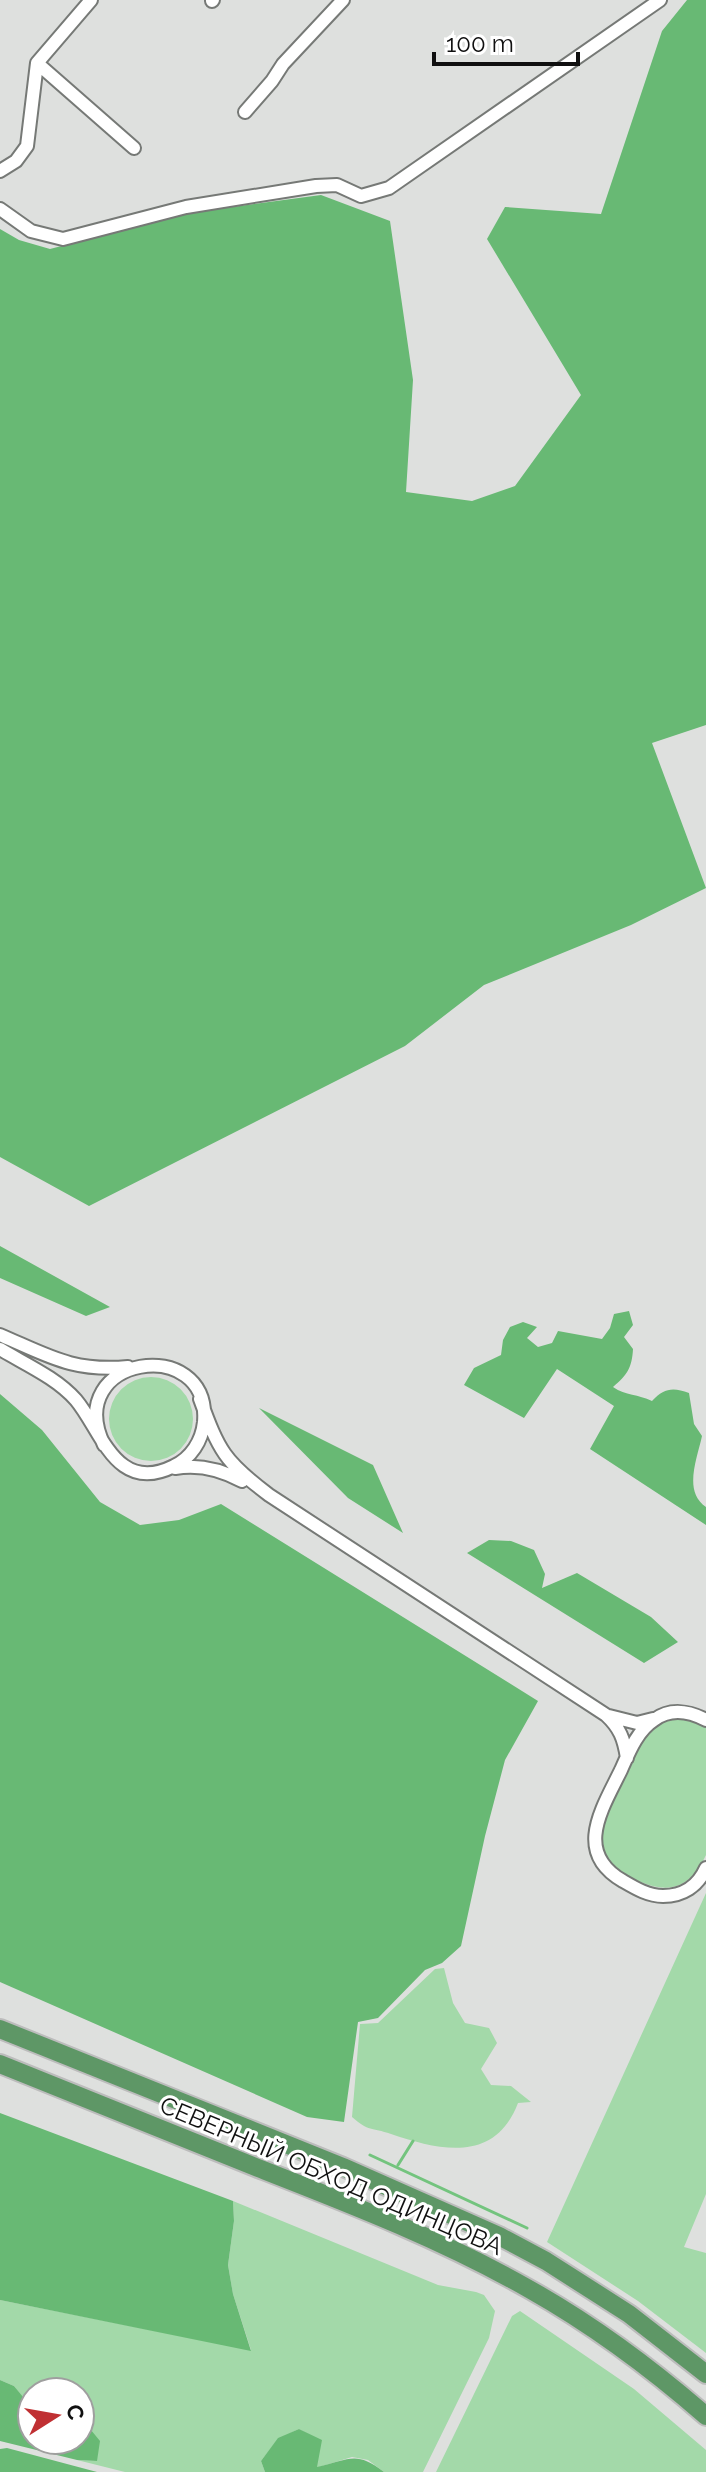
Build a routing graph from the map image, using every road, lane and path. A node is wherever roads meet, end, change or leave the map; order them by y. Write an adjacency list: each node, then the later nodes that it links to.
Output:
1 (91, 0): 4 (street)
2 (343, 0): 5 (street)
3 (660, 0): 8 (street)
4 (37, 63): 6 (street); 7 (street)
5 (245, 112)
6 (134, 148)
7 (0, 171)
8 (0, 209)
9 (0, 1335): 12 (street)
10 (0, 1349): 13 (street)
11 (0, 1357): 13 (street)
12 (135, 1366): 14 (street); 15 (street)
13 (33, 1369): 15 (street)
14 (200, 1399): 16 (street); 17 (street)
15 (104, 1445): 16 (street)
16 (156, 1472): 17 (street)
17 (269, 1495): 18 (street)
18 (606, 1715): 19 (street); 21 (street)
19 (654, 1719): 20 (street); 21 (street)
20 (706, 1720)
21 (627, 1758): 22 (street)
22 (706, 1868)
23 (0, 2029): 25 (highway, СЕВЕРНЫЙ ОБХОД ОДИНЦОВА)
24 (0, 2064): 26 (highway, СЕВЕРНЫЙ ОБХОД ОДИНЦОВА)
25 (706, 2374)
26 (706, 2416)

